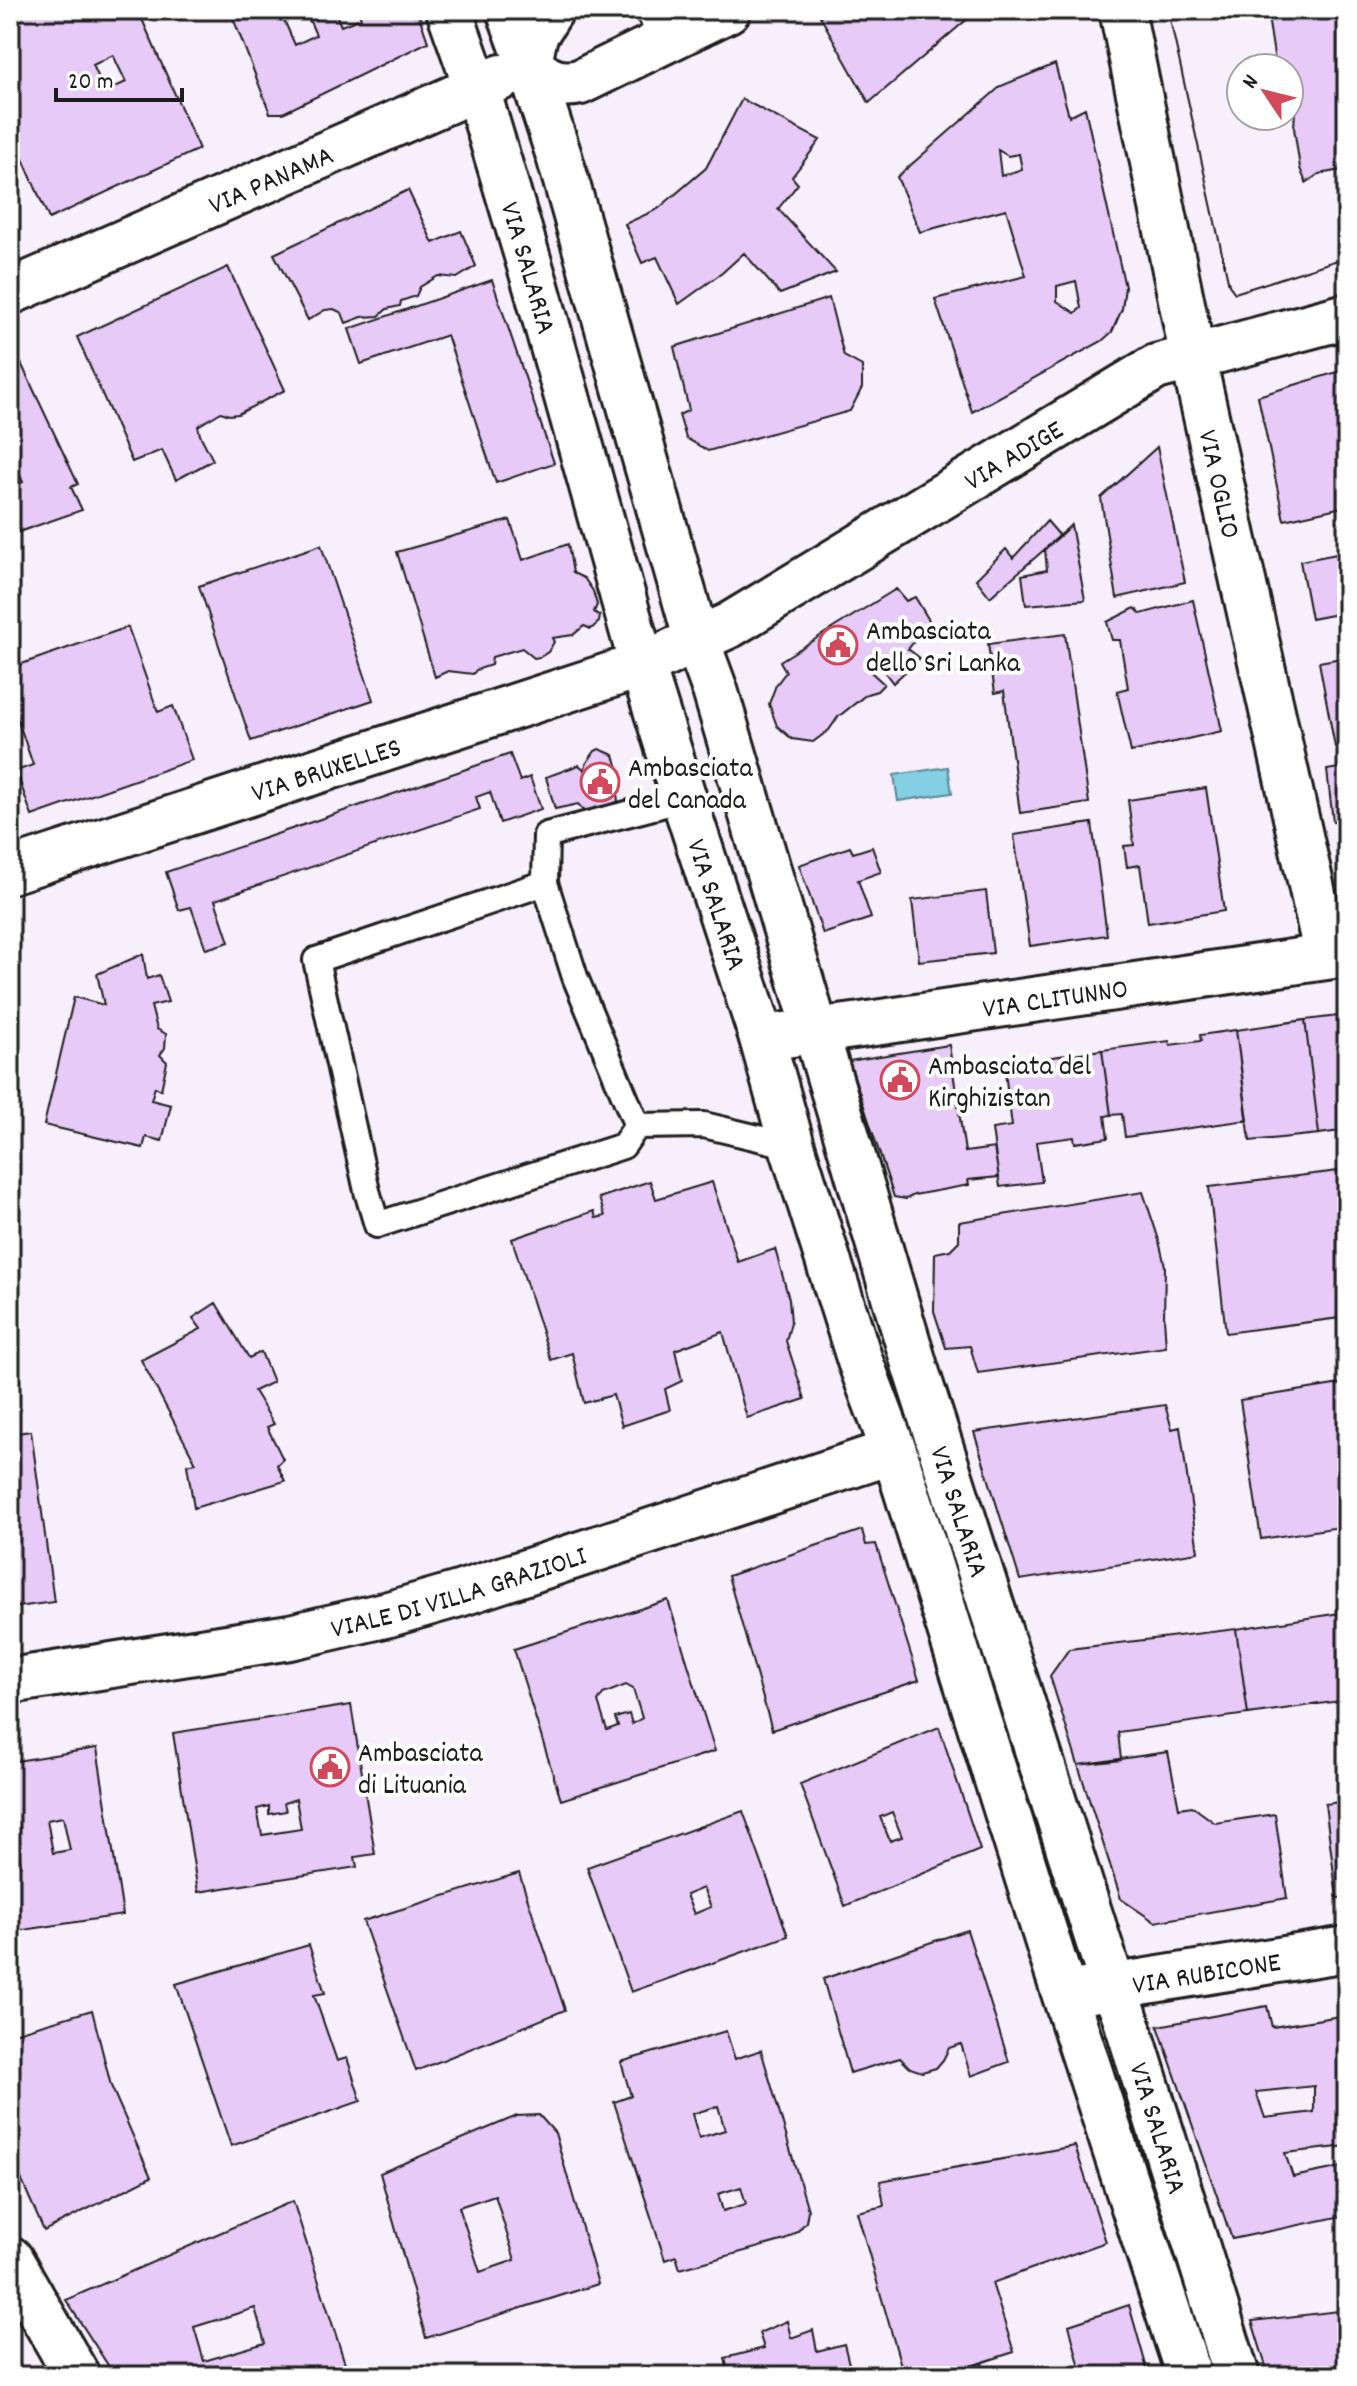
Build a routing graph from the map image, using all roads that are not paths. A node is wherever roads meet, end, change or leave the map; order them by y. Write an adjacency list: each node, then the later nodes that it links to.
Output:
1 (449, 10): 8 (street, VIA SALARIA)
2 (509, 10): 7 (street, VIA SALARIA)
3 (551, 10): 7 (street)
4 (728, 10): 6 (street)
5 (1122, 10): 11 (street, VIA OGLIO)
6 (655, 27): 7 (street)
7 (529, 64): 8 (street, VIA PANAMA); 12 (street, VIA SALARIA)
8 (477, 89): 9 (street, VIA PANAMA); 13 (street, VIA SALARIA)
9 (10, 292)
10 (1347, 316): 11 (street, VIA ADIGE)
11 (1193, 358): 12 (street, VIA ADIGE); 17 (street, VIA OGLIO)
12 (697, 641): 13 (street); 18 (street, VIA SALARIA)
13 (642, 665): 14 (street, VIA SALARIA); 15 (street, VIA BRUXELLES)
14 (684, 799): 16 (lane); 19 (street, VIA SALARIA)
15 (10, 871)
16 (545, 883): 20 (lane); 20 (lane)
17 (1337, 955): 18 (street, VIA CLITUNNO)
18 (817, 1031): 19 (street, VIA CLITUNNO); 22 (street, VIA SALARIA)
19 (762, 1038): 21 (street, VIA SALARIA)
20 (637, 1126): 21 (lane)
21 (792, 1146): 23 (street, VIA SALARIA)
22 (937, 1438): 23 (lane); 26 (street, VIA SALARIA)
23 (894, 1451): 24 (street, VIALE DI VILLA GRAZIOLI); 27 (street, VIA SALARIA)
24 (10, 1681)
25 (1347, 1949): 26 (street, VIA RUBICONE)
26 (1113, 1987): 27 (street, VIA RUBICONE); 31 (street, VIA SALARIA)
27 (1066, 1994): 30 (street, VIA SALARIA)
28 (10, 2259): 29 (street)
29 (77, 2376)
30 (1189, 2376)
31 (1237, 2376)

